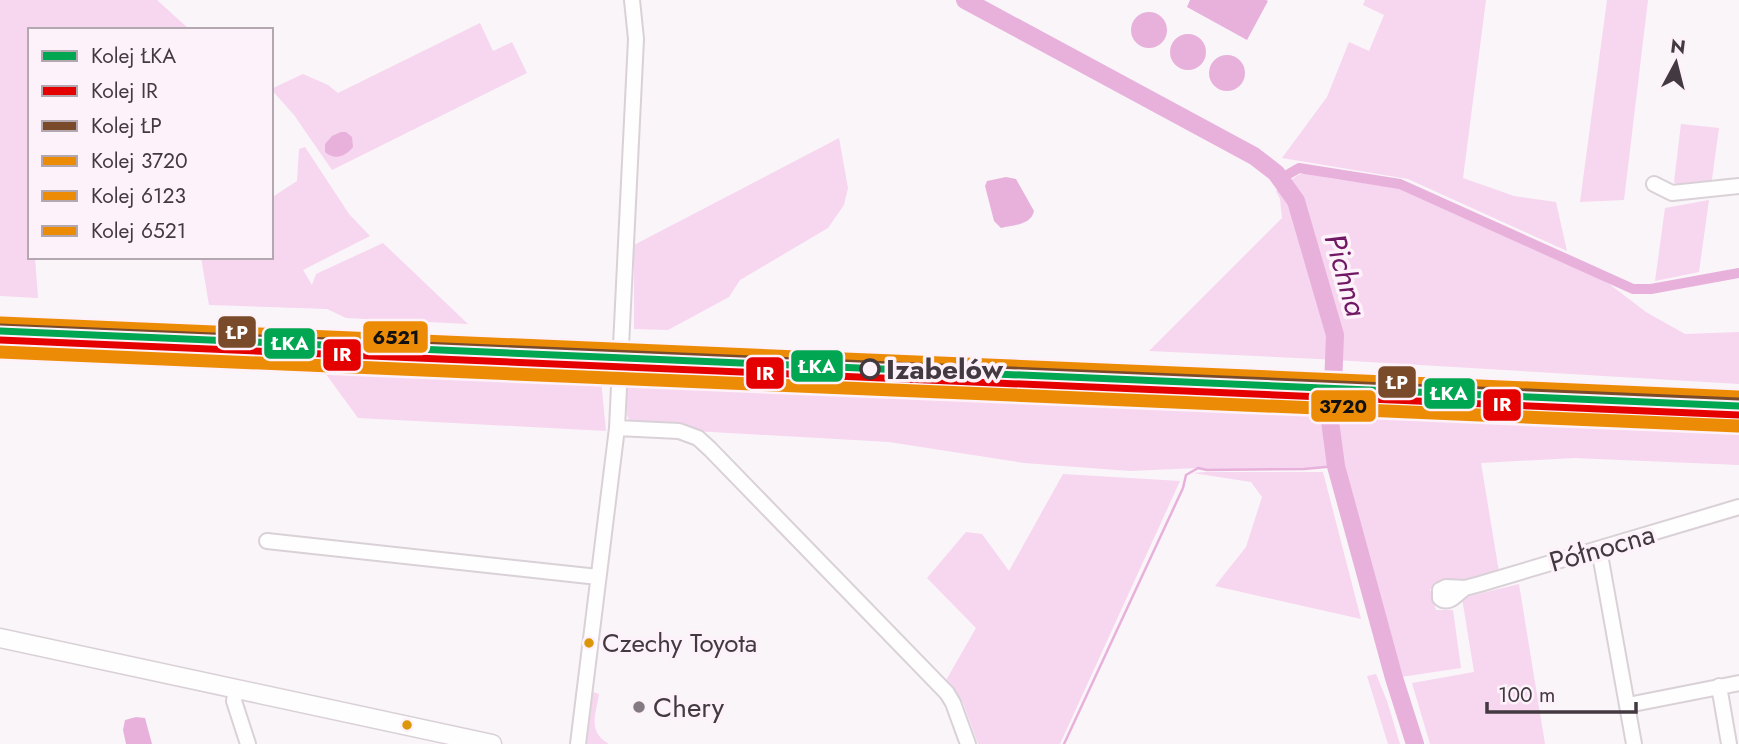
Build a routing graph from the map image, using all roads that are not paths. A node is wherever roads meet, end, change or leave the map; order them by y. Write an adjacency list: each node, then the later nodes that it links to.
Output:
1 (632, 0): 4 (street)
2 (1654, 184): 3 (street)
3 (1739, 186)
4 (617, 428): 8 (street); 18 (street)
5 (1739, 508): 7 (street, Północna)
6 (267, 541): 8 (street)
7 (1599, 549): 9 (street, Północna); 14 (street)
8 (598, 577): 17 (street)
9 (1465, 587)
10 (0, 638): 13 (main road)
11 (1739, 682): 12 (street)
12 (1719, 686): 14 (street); 20 (street)
13 (236, 689): 15 (street); 16 (main road)
14 (1628, 705): 19 (street)
15 (248, 744)
16 (492, 744)
17 (578, 744)
18 (968, 744)
19 (1634, 744)
20 (1729, 744)

